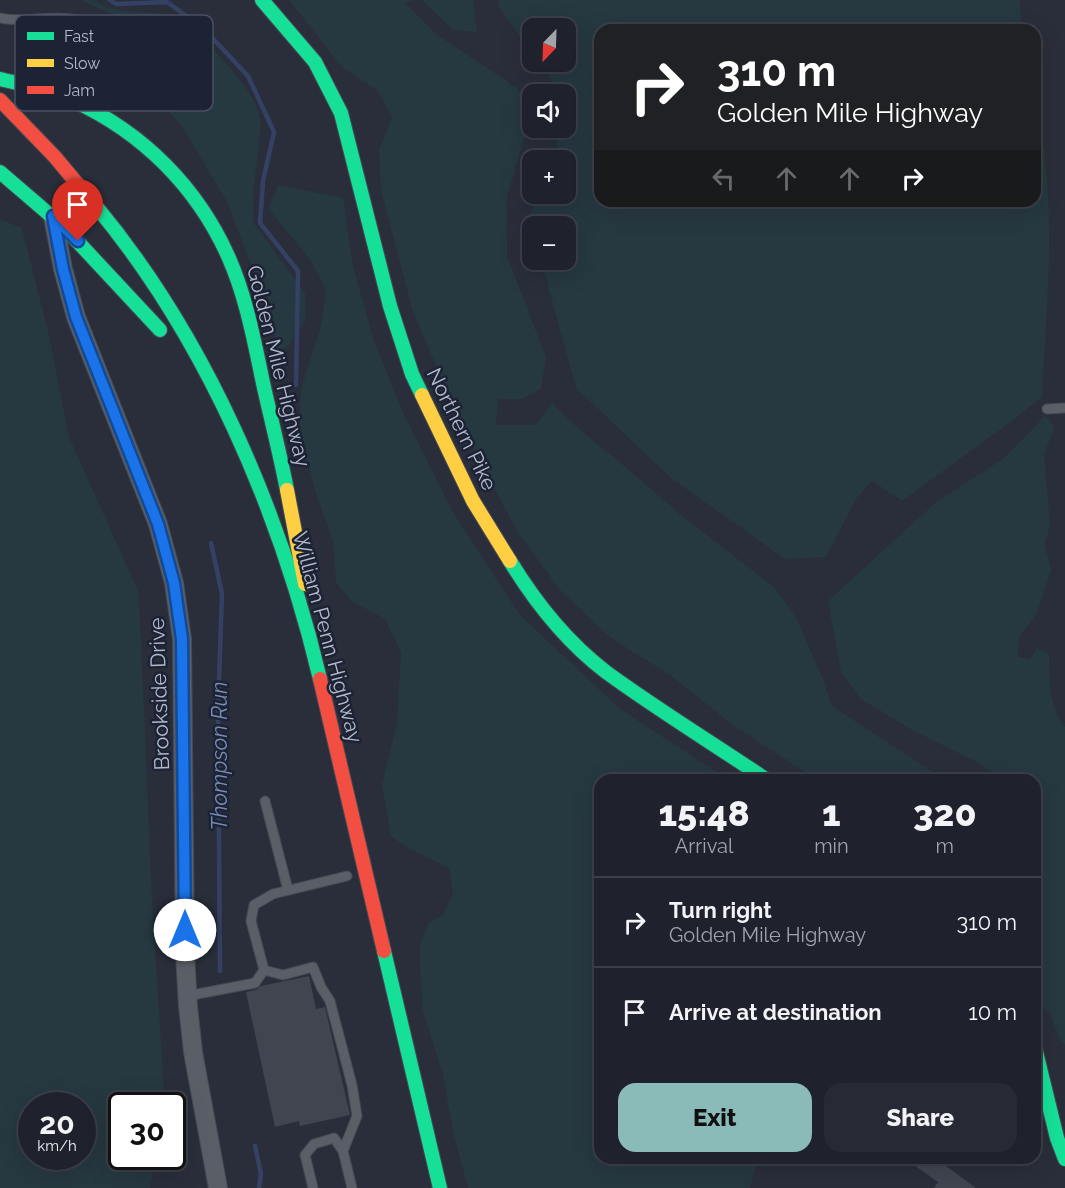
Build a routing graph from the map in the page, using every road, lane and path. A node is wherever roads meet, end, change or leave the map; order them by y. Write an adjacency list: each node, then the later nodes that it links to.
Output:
1 (262, 0): 14 (main road, Northern Pike)
2 (0, 18): 3 (lane)
3 (15, 21)
4 (0, 79): 5 (main road, Golden Mile Highway)
5 (15, 82)
6 (0, 100): 13 (main road, William Penn Highway)
7 (96, 111): 13 (main road, Golden Mile Highway)
8 (0, 172): 9 (main road)
9 (53, 216): 10 (main road); 19 (street, Brookside Drive)
10 (109, 254)
11 (1065, 408): 12 (lane)
12 (1047, 409)
13 (320, 678): 26 (main road, William Penn Highway)
14 (758, 774)
15 (265, 801): 17 (lane)
16 (347, 876): 17 (lane)
17 (288, 890): 18 (lane)
18 (264, 970): 19 (lane); 21 (lane)
19 (187, 996): 23 (street, Brookside Drive)
20 (1041, 1073): 22 (main road)
21 (343, 1151): 24 (lane); 25 (lane)
22 (1065, 1159)
23 (218, 1188)
24 (313, 1188)
25 (352, 1188)
26 (440, 1188)

